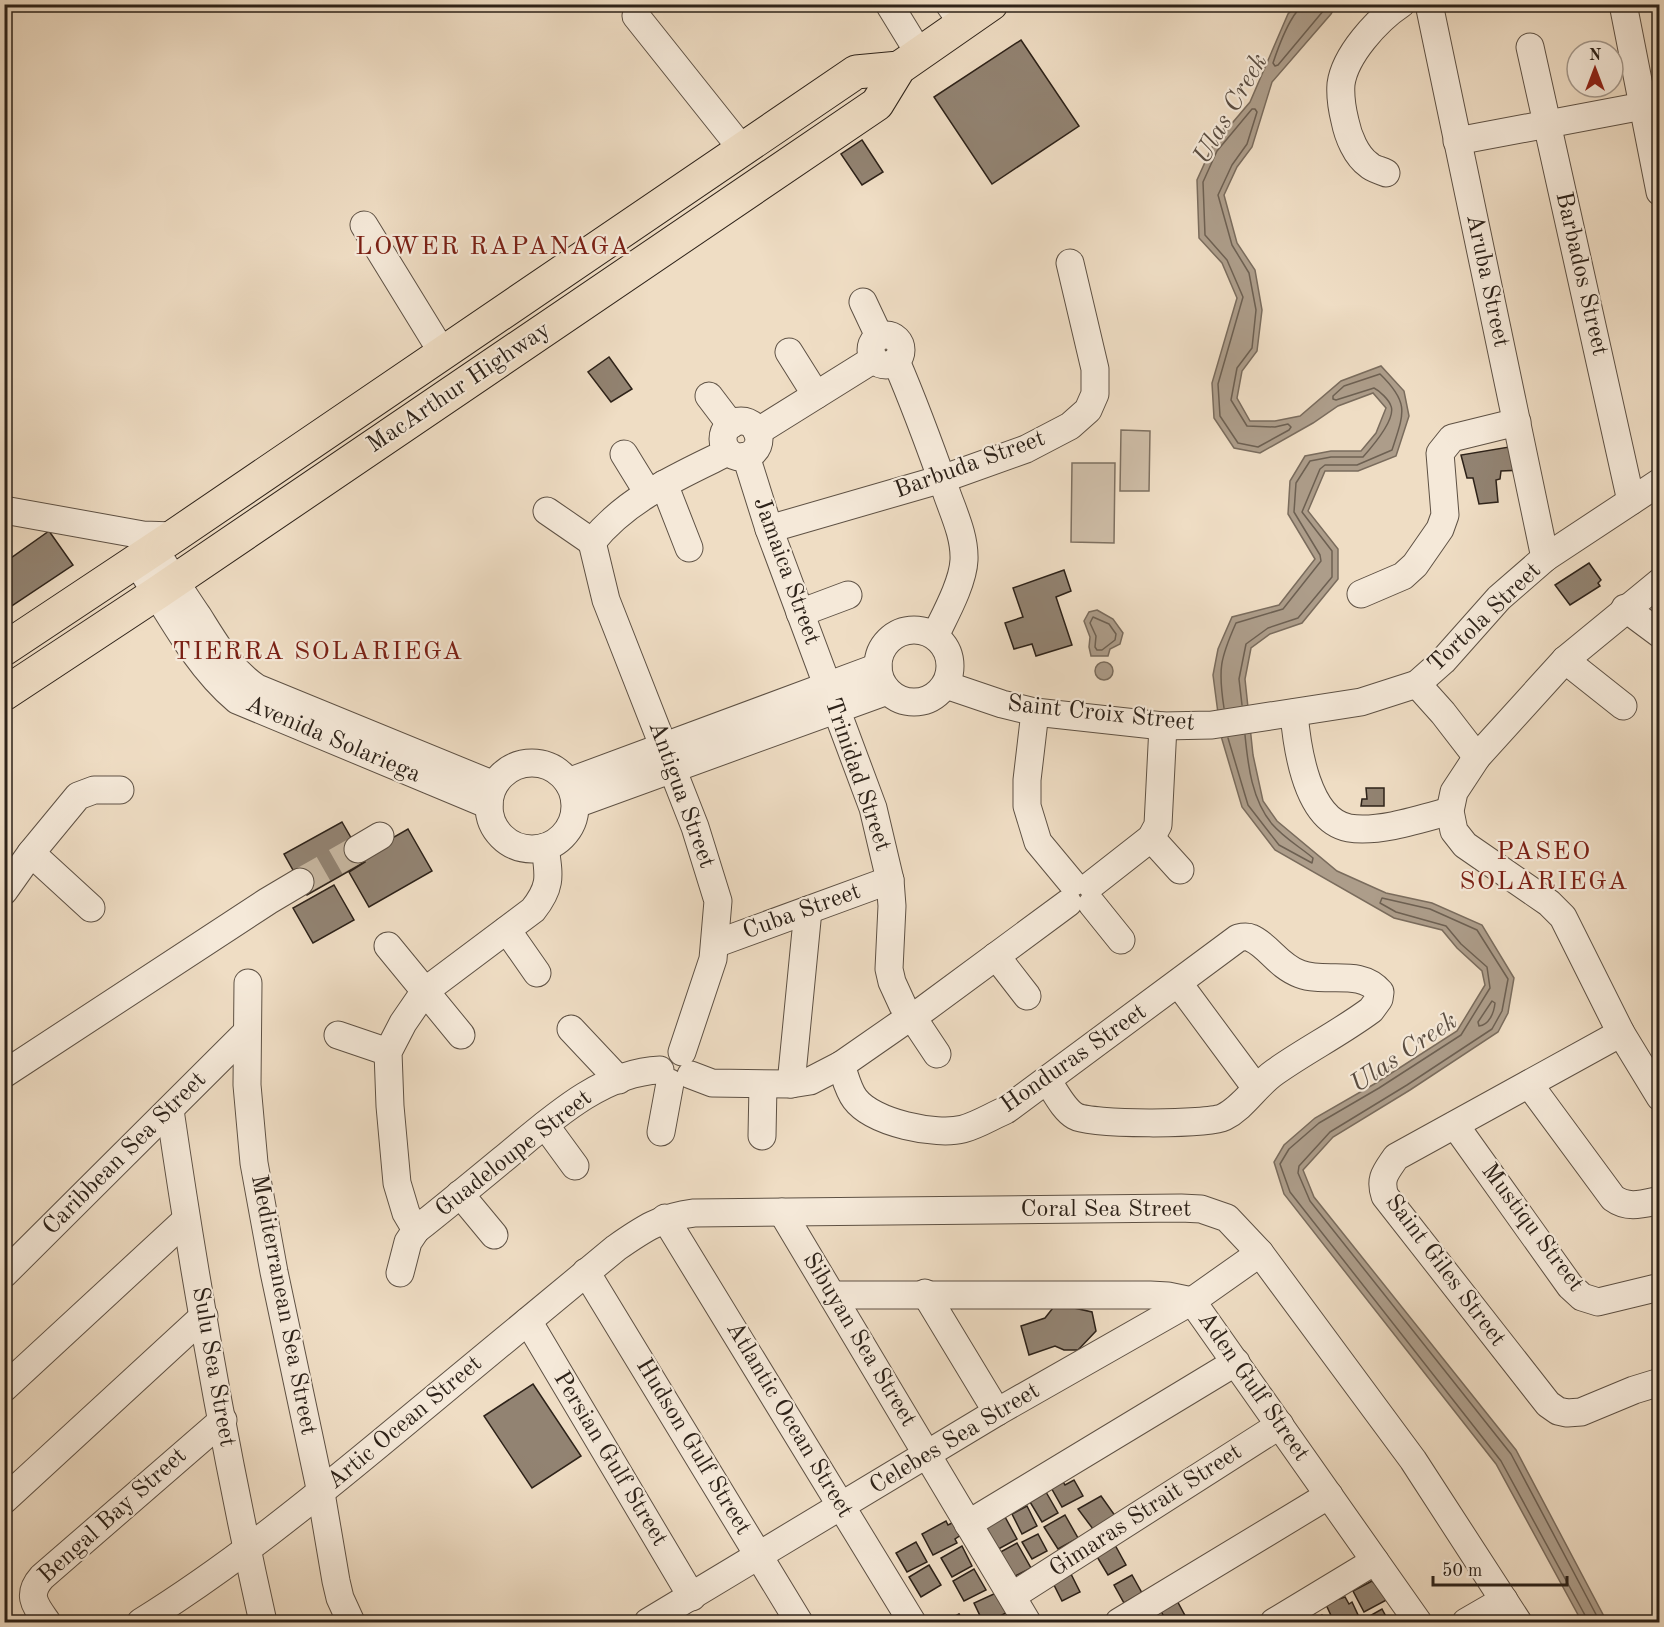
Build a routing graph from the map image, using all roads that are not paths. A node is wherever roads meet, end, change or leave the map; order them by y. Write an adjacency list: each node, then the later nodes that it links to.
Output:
1 (889, 4): 9 (street)
2 (992, 4): 6 (highway, MacArthur Highway)
3 (1401, 4): 14 (street)
4 (1429, 4): 12 (street, Aruba Street)
5 (1623, 4): 10 (street)
6 (956, 14): 9 (highway, MacArthur Highway)
7 (636, 16): 13 (street)
8 (1530, 48): 11 (street, Barbados Street)
9 (909, 60): 13 (highway, MacArthur Highway); 41 (highway, MacArthur Highway)
10 (1643, 106): 11 (street); 15 (street)
11 (1547, 124): 12 (street); 32 (street, Barbados Street)
12 (1457, 141): 24 (street, Aruba Street)
13 (742, 149): 19 (highway, MacArthur Highway)
14 (1386, 173)
15 (1659, 192)
16 (364, 225): 19 (street)
17 (1070, 262): 29 (street, Barbuda Street)
18 (863, 302): 21 (street)
19 (442, 352): 38 (highway, MacArthur Highway)
20 (789, 352): 22 (street)
21 (883, 352): 22 (street); 29 (street)
22 (816, 395): 26 (street)
23 (709, 396): 25 (street)
24 (1517, 422): 39 (street, Aruba Street); 42 (street)
25 (731, 425): 26 (street); 28 (street)
26 (757, 432): 28 (street)
27 (624, 454): 31 (street)
28 (737, 454): 31 (street); 35 (street, Jamaica Street)
29 (942, 478): 35 (street, Barbuda Street); 47 (street)
30 (1659, 482): 32 (street, Tortola Street)
31 (656, 488): 36 (street); 37 (street)
32 (1631, 501): 39 (street, Tortola Street)
33 (4, 510): 38 (street)
34 (547, 511): 36 (street)
35 (769, 530): 45 (street, Jamaica Street)
36 (592, 542): 59 (street, Antigua Street)
37 (689, 548)
38 (155, 549): 41 (street, Avenida Solariega); 48 (highway, MacArthur Highway)
39 (1545, 558): 51 (street, Tortola Street)
40 (1659, 582): 44 (street)
41 (166, 587): 53 (highway, MacArthur Highway); 63 (street, Avenida Solariega)
42 (1361, 594)
43 (848, 596): 45 (street)
44 (1625, 608): 46 (street); 49 (street)
45 (800, 614): 54 (street, Jamaica Street)
46 (1659, 634)
47 (935, 636): 50 (street); 52 (street)
48 (4, 649)
49 (1565, 660): 55 (street); 60 (street)
50 (882, 679): 52 (street); 54 (street)
51 (1417, 684): 57 (street, Tortola Street); 60 (street)
52 (946, 685): 56 (street, Saint Croix Street)
53 (4, 694)
54 (831, 697): 59 (street); 69 (street, Trinidad Street)
55 (1623, 706)
56 (1035, 712): 58 (street, Saint Croix Street); 72 (street)
57 (1294, 713): 58 (street, Saint Croix Street); 64 (street)
58 (1163, 726): 65 (street)
59 (668, 757): 62 (street); 77 (street, Antigua Street)
60 (1478, 757): 64 (street)
61 (120, 790): 67 (street)
62 (572, 793): 63 (street); 66 (street)
63 (491, 795): 66 (street)
64 (1449, 812): 88 (street)
65 (1151, 838): 68 (street); 72 (street)
66 (545, 847): 75 (street)
67 (31, 853): 71 (street); 73 (street)
68 (1180, 870)
69 (890, 880): 74 (street, Cuba Street); 85 (street, Trinidad Street)
70 (300, 882): 95 (street)
71 (4, 891)
72 (1081, 894): 76 (street); 79 (street)
73 (91, 908)
74 (808, 910): 77 (street, Cuba Street); 99 (street)
75 (507, 930): 80 (street); 83 (street)
76 (1121, 940)
77 (715, 944): 94 (street, Antigua Street)
78 (388, 946): 83 (street)
79 (996, 956): 84 (street); 85 (street)
80 (537, 973)
81 (248, 983): 87 (street, Mediterranean Sea Street)
82 (1179, 984): 97 (street, Honduras Street); 101 (street); 101 (street, Honduras Street)
83 (425, 992): 90 (street); 91 (street)
84 (1027, 996)
85 (911, 1017): 92 (street, Trinidad Street); 93 (street)
86 (571, 1029): 96 (street)
87 (246, 1033): 103 (street, Caribbean Sea Street); 133 (street, Mediterranean Sea Street)
88 (1621, 1033): 100 (street, Saint Giles Street); 102 (street)
89 (338, 1035): 91 (street)
90 (461, 1035)
91 (388, 1052): 114 (street)
92 (937, 1054)
93 (841, 1065): 97 (street, Honduras Street); 99 (street)
94 (675, 1070): 96 (street, Guadeloupe Street); 98 (street); 106 (street, Antigua Street)
95 (4, 1074)
96 (620, 1080): 104 (street, Guadeloupe Street)
97 (1047, 1080): 101 (street)
98 (763, 1084): 99 (street); 107 (street)
99 (791, 1084)
100 (1529, 1084): 105 (street, Saint Giles Street); 110 (street)
101 (1256, 1088)
102 (1659, 1097)
103 (170, 1110): 113 (street, Sulu Sea Street); 119 (street, Caribbean Sea Street)
104 (545, 1125): 108 (street); 109 (street, Guadeloupe Street)
105 (1455, 1125): 120 (street, Mustiqu Street); 127 (street, Saint Giles Street)
106 (661, 1132)
107 (762, 1136)
108 (575, 1166)
109 (460, 1194): 114 (street, Guadeloupe Street); 115 (street)
110 (1659, 1200)
111 (782, 1212): 112 (street, Coral Sea Street); 116 (street, Coral Sea Street); 122 (street, Sibuyan Sea Street)
112 (665, 1218): 117 (street, Artic Ocean Street); 136 (street, Atlantic Ocean Street)
113 (186, 1220): 124 (street, Sulu Sea Street); 128 (street)
114 (416, 1230): 118 (street, Guadeloupe Street)
115 (494, 1234)
116 (1260, 1253): 123 (street, Celebes Sea Street); 143 (street, Coral Sea Street)
117 (586, 1272): 125 (street, Artic Ocean Street); 139 (street, Hudson Gulf Street)
118 (400, 1273)
119 (4, 1274)
120 (1659, 1287)
121 (925, 1293): 122 (street, Aden Gulf Street); 123 (street, Aden Gulf Street); 129 (street)
122 (832, 1295): 132 (street, Sibuyan Sea Street)
123 (1192, 1300): 126 (street, Aden Gulf Street); 129 (street, Celebes Sea Street)
124 (204, 1316): 130 (street, Sulu Sea Street); 135 (street)
125 (528, 1321): 133 (street, Artic Ocean Street); 142 (street, Persian Gulf Street)
126 (1236, 1362): 131 (street, Aden Gulf Street); 137 (street)
127 (1659, 1382)
128 (4, 1388)
129 (997, 1412): 132 (street, Celebes Sea Street)
130 (223, 1420): 138 (street, Sulu Sea Street); 144 (street, Bengal Bay Street)
131 (1280, 1425): 134 (street, Aden Gulf Street); 141 (street, Gimaras Strait Street)
132 (927, 1455): 136 (street, Celebes Sea Street); 137 (street, Sibuyan Sea Street)
133 (321, 1493): 138 (street, Artic Ocean Street); 147 (street, Mediterranean Sea Street)
134 (1329, 1495): 140 (street, Aden Gulf Street); 152 (street)
135 (4, 1500)
136 (841, 1506): 139 (street, Celebes Sea Street); 150 (street, Atlantic Ocean Street)
137 (968, 1524): 141 (street, Sibuyan Sea Street)
138 (247, 1550): 145 (street, Artic Ocean Street); 146 (street, Sulu Sea Street)
139 (759, 1556): 142 (street, Celebes Sea Street); 149 (street, Hudson Gulf Street)
140 (1375, 1561): 153 (street); 154 (street, Aden Gulf Street)
141 (1012, 1596): 151 (street, Sibuyan Sea Street)
142 (692, 1597): 148 (street, Celebes Sea Street)
143 (1504, 1600): 155 (street); 156 (street, Coral Sea Street)
144 (47, 1623)
145 (141, 1623)
146 (263, 1623)
147 (351, 1623)
148 (648, 1623)
149 (799, 1623)
150 (912, 1623)
151 (1027, 1623)
152 (1119, 1623)
153 (1274, 1623)
154 (1418, 1623)
155 (1466, 1623)
156 (1518, 1623)

